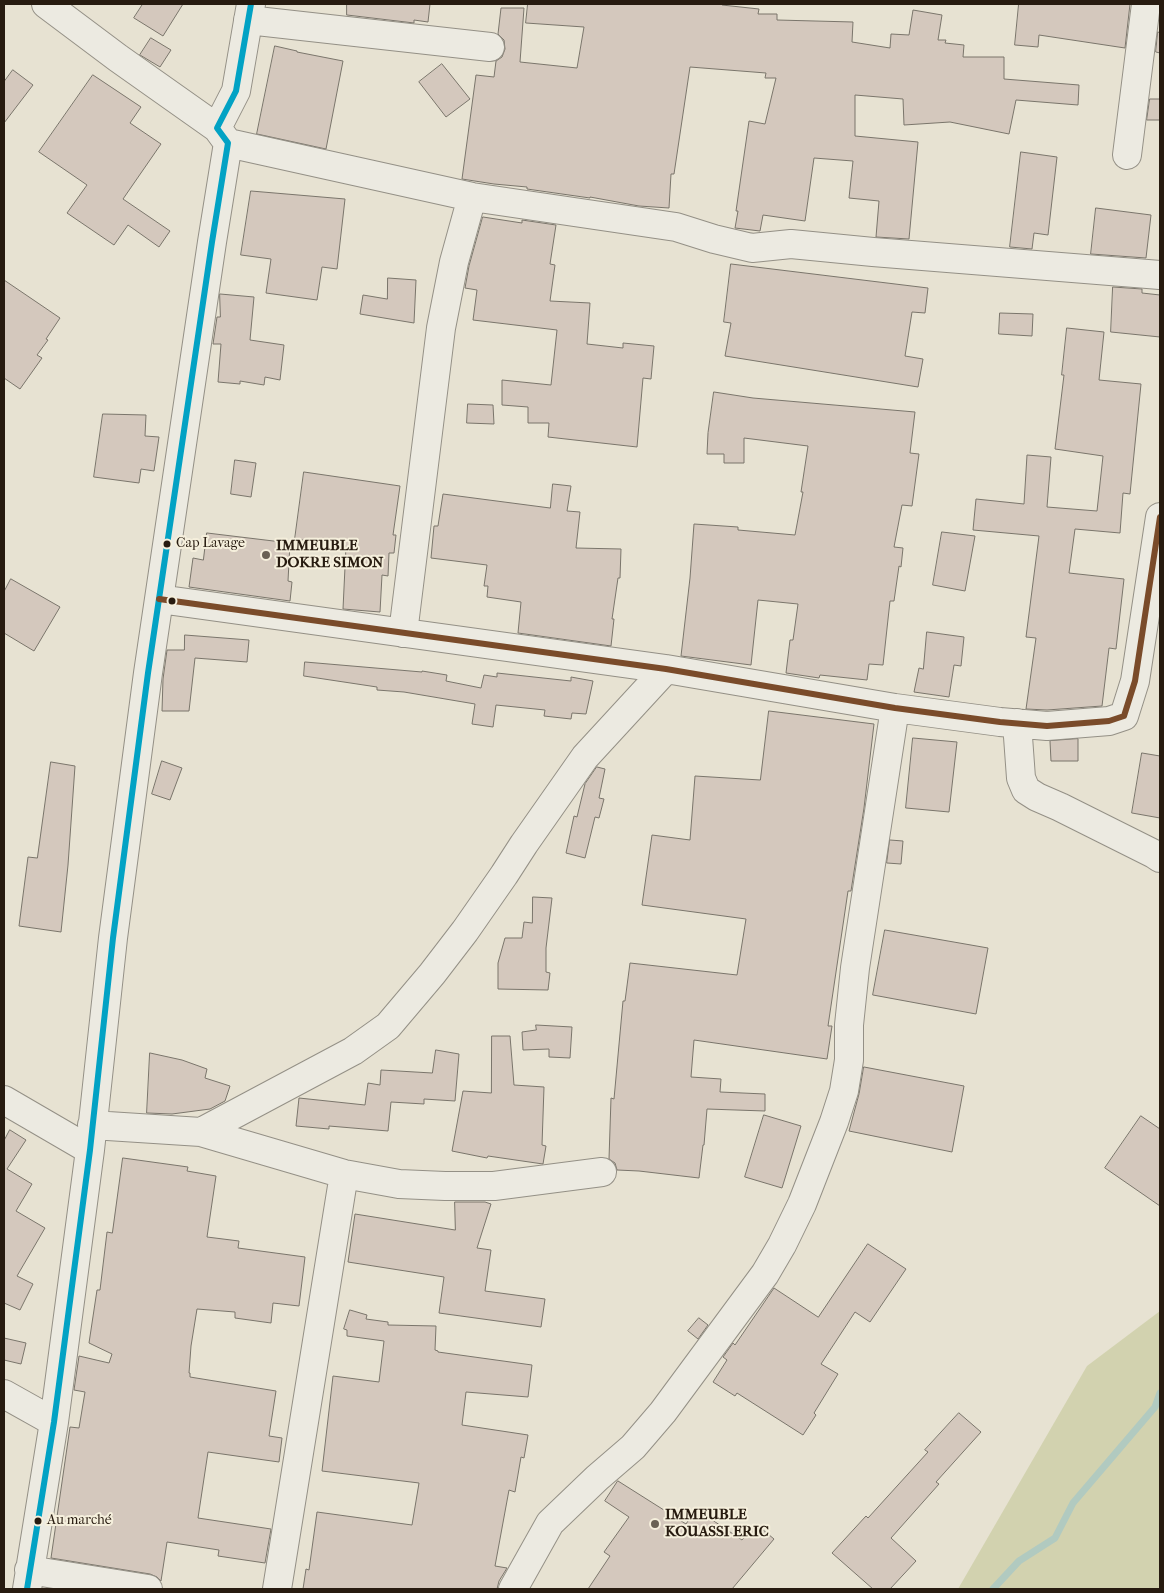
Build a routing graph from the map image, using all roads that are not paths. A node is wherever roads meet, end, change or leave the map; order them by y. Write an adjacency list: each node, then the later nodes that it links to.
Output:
1 (46, 4): 5 (street)
2 (1146, 4): 6 (street)
3 (250, 12): 4 (street); 5 (street)
4 (490, 47)
5 (222, 135): 7 (street); 10 (street)
6 (1127, 154)
7 (472, 197): 8 (street); 11 (street)
8 (1160, 275)
9 (1160, 517): 14 (street)
10 (159, 599): 11 (street); 18 (street)
11 (403, 633): 12 (street)
12 (666, 669): 13 (street); 17 (street)
13 (896, 708): 14 (street); 26 (street)
14 (1016, 723): 15 (street)
15 (1160, 858)
16 (4, 1100): 18 (street)
17 (201, 1132): 18 (street); 20 (street)
18 (91, 1138): 22 (street)
19 (602, 1172): 20 (street)
20 (344, 1174): 25 (street)
21 (4, 1394): 22 (street)
22 (54, 1422): 23 (street)
23 (28, 1580): 24 (street)
24 (148, 1589)
25 (277, 1589)
26 (512, 1589)

